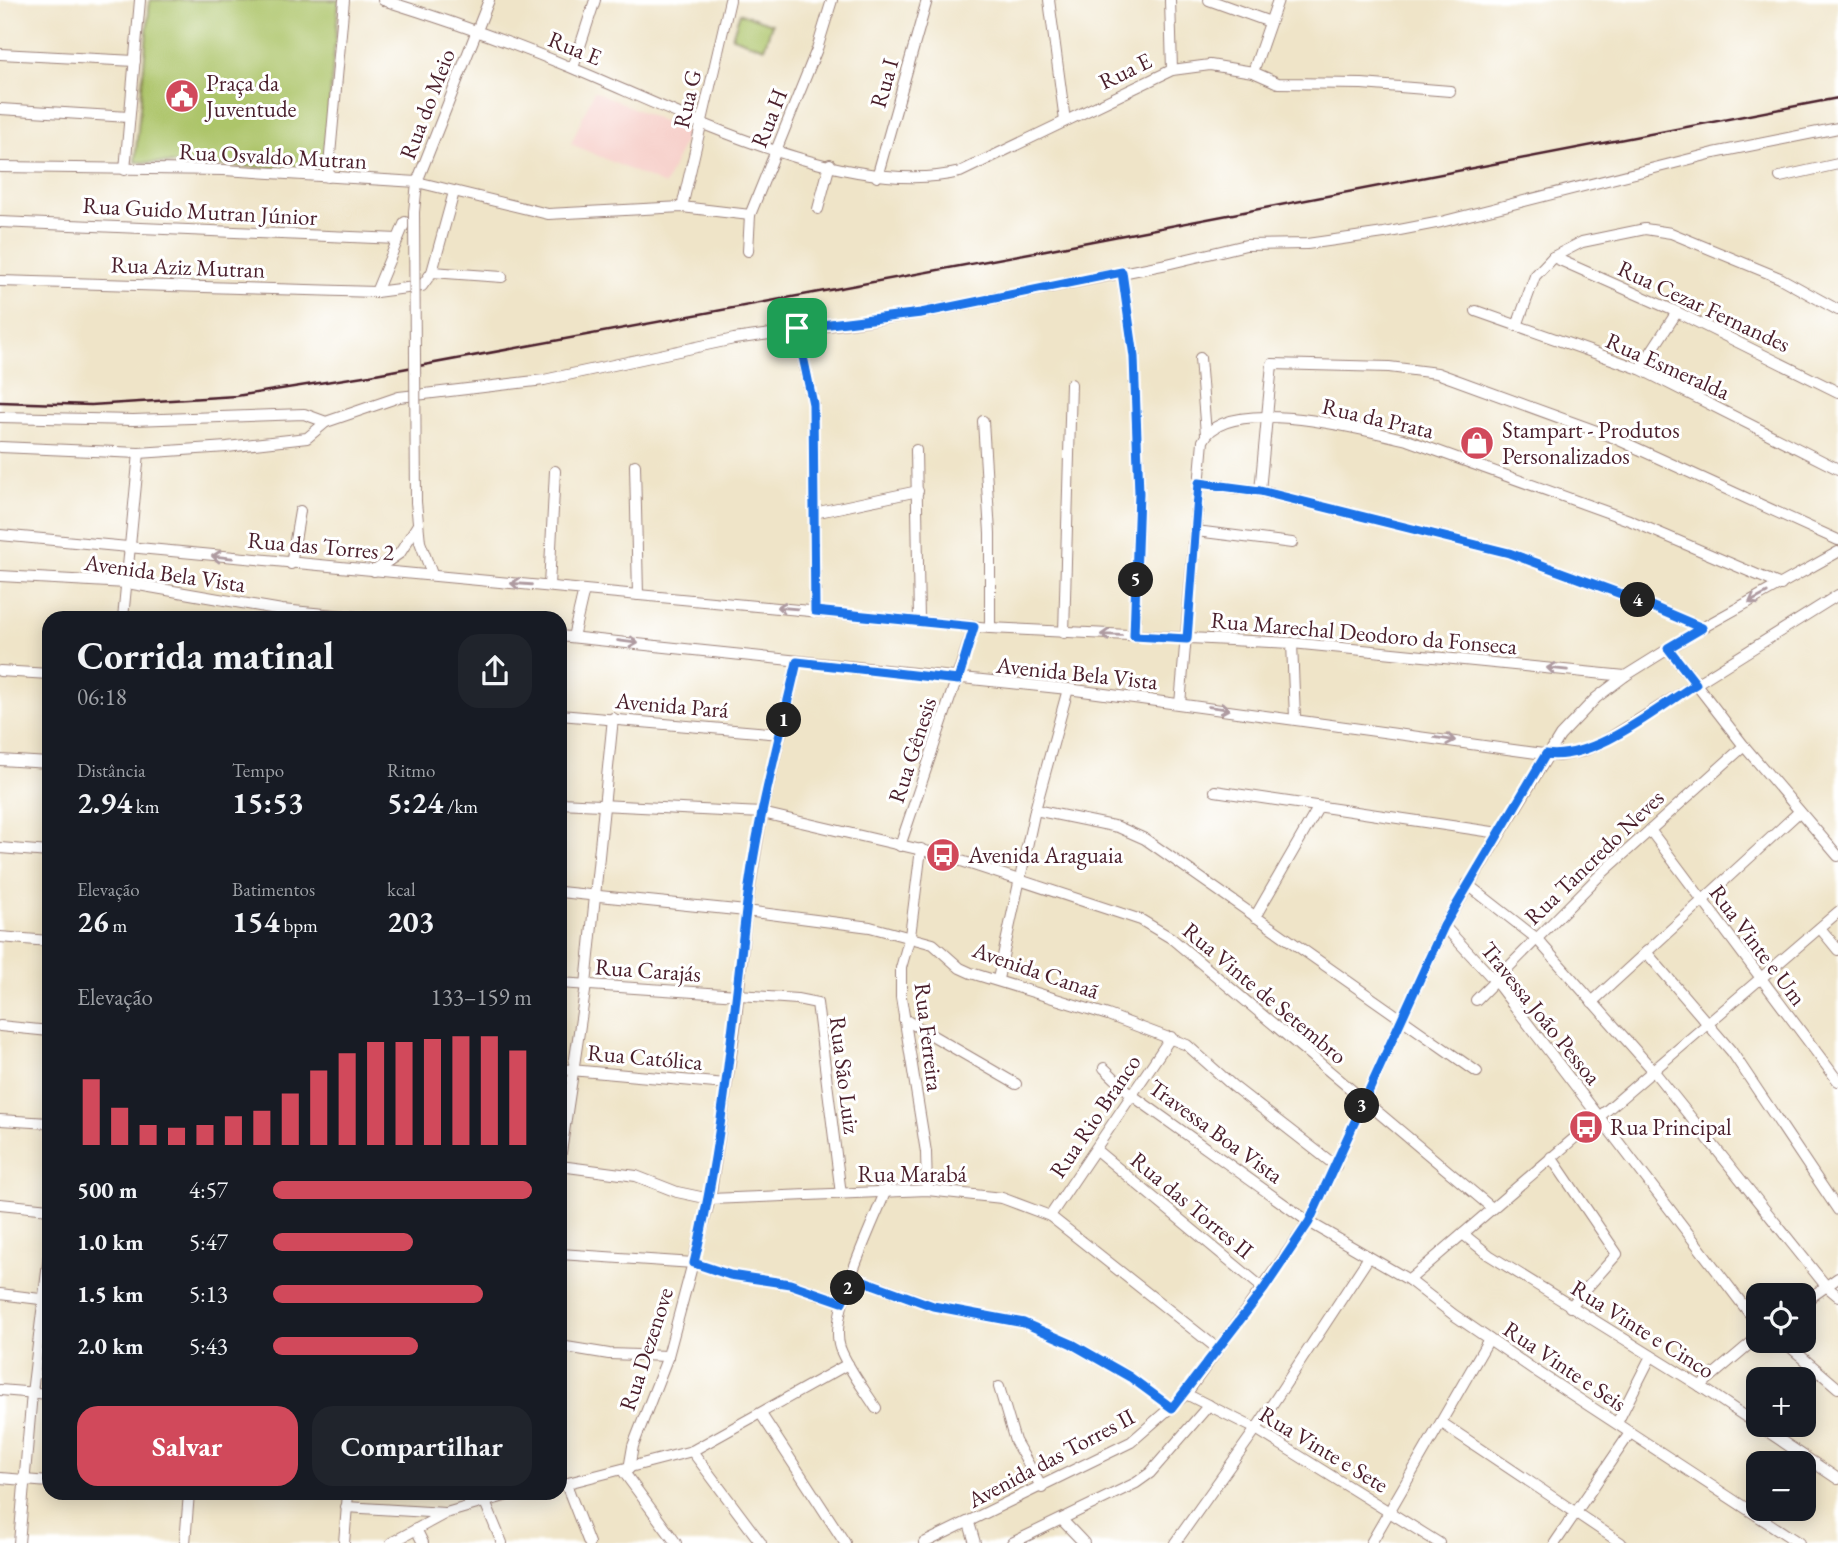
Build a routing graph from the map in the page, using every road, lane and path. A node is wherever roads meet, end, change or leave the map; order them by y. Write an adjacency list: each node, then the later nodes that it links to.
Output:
1 (140, 0): 16 (street)
2 (344, 0): 31 (street)
3 (383, 0): 14 (street, Rua E)
4 (489, 0): 14 (street, Rua do Meio)
5 (595, 0): 17 (street)
6 (730, 0): 24 (street, Rua G)
7 (832, 0): 26 (street, Rua H)
8 (927, 0): 32 (street, Rua I)
9 (1049, 0): 23 (street)
10 (1170, 0): 18 (street)
11 (1209, 0): 13 (street)
12 (1278, 0): 13 (street)
13 (1270, 22): 19 (street)
14 (477, 29): 17 (street, Rua E); 34 (street, Rua do Meio)
15 (0, 54): 16 (street)
16 (135, 61): 22 (street)
17 (573, 68): 24 (street, Rua E)
18 (1172, 70): 19 (street, Rua E); 23 (street, Rua E)
19 (1253, 72): 20 (street, Rua E)
20 (1450, 91)
21 (0, 109): 22 (street)
22 (129, 117): 30 (street)
23 (1065, 121): 32 (street, Rua E)
24 (701, 123): 26 (street, Rua E); 36 (street, Rua G)
25 (1838, 128): 45 (street)
26 (777, 150): 27 (street, Rua E); 38 (street, Rua H)
27 (830, 164): 32 (street, Rua E); 37 (street)
28 (1838, 164): 33 (street)
29 (0, 167): 30 (street, Rua Osvaldo Mutran)
30 (125, 170): 31 (street, Rua Osvaldo Mutran)
31 (328, 177): 34 (street, Rua Osvaldo Mutran)
32 (877, 177)
33 (1780, 177)
34 (417, 182): 35 (street, Rua Osvaldo Mutran); 74 (street, Rua do Meio, bridge)
35 (454, 192): 36 (street, Rua Osvaldo Mutran); 44 (street)
36 (682, 207): 38 (street, Rua Osvaldo Mutran)
37 (818, 209)
38 (750, 215): 42 (street, Rua H)
39 (0, 222): 41 (street, Rua Guido Mutran Júnior)
40 (405, 222): 41 (street)
41 (398, 239): 48 (street)
42 (748, 251)
43 (1553, 257): 50 (street); 51 (street, Rua Cezar Fernandes); 52 (street)
44 (432, 272): 46 (street); 48 (street, Rua Aziz Mutran)
45 (1122, 272): 53 (street); 99 (street)
46 (502, 277)
47 (0, 281): 48 (street, Rua Aziz Mutran)
48 (376, 292)
49 (1476, 310): 52 (street, Rua Esmeralda)
50 (1838, 310)
51 (1677, 312): 55 (street); 57 (street, Rua Cezar Fernandes)
52 (1517, 326): 55 (street, Rua Esmeralda)
53 (797, 328): 61 (street); 73 (street)
54 (1200, 358): 62 (street)
55 (1640, 369): 67 (street, Rua Esmeralda)
56 (1071, 384): 98 (street)
57 (1838, 392)
58 (1269, 415): 62 (street, Rua da Prata); 71 (street); 77 (street); 86 (street, Rua da Prata)
59 (0, 417): 61 (street)
60 (983, 421): 96 (street)
61 (326, 422): 65 (street)
62 (1204, 438): 69 (street)
63 (0, 447): 65 (street)
64 (916, 450): 70 (street)
65 (139, 453): 79 (street)
66 (635, 465): 89 (street)
67 (1838, 469)
68 (555, 471): 87 (street)
69 (1199, 483): 71 (street); 75 (street)
70 (918, 491): 73 (street); 94 (street)
71 (1260, 491): 97 (street)
72 (300, 511): 81 (street)
73 (814, 513): 93 (street)
74 (418, 525): 82 (street); 83 (street, Rua do Meio)
75 (1196, 531): 78 (street); 102 (street)
76 (0, 535): 79 (street, Rua das Torres 2)
77 (1838, 540)
78 (1292, 543)
79 (132, 547): 81 (street, Rua das Torres 2, one-way to 79); 85 (street)
80 (1838, 552): 86 (street, Avenida das Torres II)
81 (291, 564): 82 (street, Rua das Torres 2)
82 (374, 572): 83 (street, Rua das Torres 2)
83 (432, 575): 87 (street, Rua das Torres 2, one-way to 83)
84 (0, 576): 85 (street, Avenida Bela Vista)
85 (127, 583): 91 (street); 92 (street, Avenida Bela Vista)
86 (1781, 585): 97 (street, Avenida das Torres II, one-way to 97)
87 (549, 586): 88 (street, Rua das Torres 2)
88 (584, 590): 89 (street, Rua das Torres 2); 101 (street)
89 (638, 595): 93 (street, Rua Marechal Deodoro da Fonseca, one-way to 89)
90 (1838, 595): 110 (street, Avenida Bela Vista)
91 (124, 611)
92 (267, 611)
93 (815, 611): 94 (street, Rua Marechal Deodoro da Fonseca)
94 (919, 620): 95 (street, Rua Marechal Deodoro da Fonseca)
95 (974, 627): 96 (street, Rua Marechal Deodoro da Fonseca); 109 (street, Rua Gênesis)
96 (990, 628): 98 (street, Rua Marechal Deodoro da Fonseca)
97 (1702, 628): 104 (street, Avenida das Torres II)
98 (1064, 633): 99 (street, Rua Marechal Deodoro da Fonseca, one-way to 98)
99 (1134, 636): 102 (street, Rua Marechal Deodoro da Fonseca)
100 (567, 637): 101 (street, Avenida Bela Vista)
101 (573, 637): 105 (street, Avenida Bela Vista, one-way to 105)
102 (1187, 639): 103 (street, Rua Marechal Deodoro da Fonseca); 112 (street)
103 (1292, 643): 108 (street, Rua Marechal Deodoro da Fonseca, one-way to 103); 114 (street)
104 (1668, 648): 108 (street, Avenida das Torres II); 110 (street)
105 (797, 662): 109 (street, Avenida Bela Vista); 116 (street, Rua Dezenove)
106 (0, 671): 107 (street)
107 (42, 674)
108 (1625, 676): 118 (street, Avenida das Torres II)
109 (958, 680): 111 (street, Avenida Bela Vista); 130 (street, Rua Gênesis)
110 (1696, 684): 117 (street); 118 (street, Avenida Bela Vista)
111 (1068, 690): 112 (street, Avenida Bela Vista); 125 (street)
112 (1180, 704): 114 (street, Avenida Bela Vista, one-way to 114)
113 (567, 716): 115 (street, Avenida Pará)
114 (1295, 718): 118 (street, Avenida Bela Vista, one-way to 118)
115 (613, 719): 116 (street, Avenida Pará); 123 (street)
116 (781, 734): 127 (street, Rua Dezenove)
117 (1744, 746): 126 (street); 128 (street, Rua Tancredo Neves)
118 (1546, 754): 129 (street, Avenida das Torres II)
119 (0, 760): 120 (street)
120 (42, 763)
121 (1215, 791): 124 (street)
122 (567, 803): 123 (street)
123 (603, 806): 127 (street); 138 (street)
124 (1318, 808): 129 (street); 142 (street)
125 (1035, 810): 135 (street); 142 (street)
126 (1799, 812): 134 (street); 139 (street)
127 (762, 813): 130 (street); 140 (street, Rua Dezenove)
128 (1650, 830): 139 (street, Rua Vinte e Um); 147 (street, Rua Tancredo Neves)
129 (1499, 833): 136 (street, Avenida das Torres II)
130 (900, 846): 132 (street)
131 (0, 848): 133 (street)
132 (921, 849): 135 (street); 145 (street, Rua Ferreira)
133 (42, 851)
134 (1838, 856)
135 (1020, 880): 151 (street); 175 (street, Rua Vinte de Setembro)
136 (1467, 884): 143 (street, Avenida das Torres II); 147 (street)
137 (567, 892): 138 (street, Avenida Canaã)
138 (595, 894): 140 (street, Avenida Canaã); 155 (street)
139 (1701, 902): 150 (street); 152 (street, Rua Vinte e Um)
140 (746, 911): 145 (street, Avenida Canaã); 156 (street, Rua Dezenove)
141 (1838, 912): 144 (street)
142 (1255, 917): 160 (street)
143 (1444, 926): 153 (street, Travessa João Pessoa); 160 (street, Avenida das Torres II)
144 (1820, 928): 149 (street); 152 (street)
145 (910, 936): 151 (street, Avenida Canaã); 161 (street, Rua Ferreira)
146 (0, 937): 148 (street)
147 (1536, 938): 153 (street, Rua Tancredo Neves); 158 (street)
148 (42, 940)
149 (1838, 950)
150 (1646, 952): 158 (street); 162 (street)
151 (998, 979): 165 (street, Avenida Canaã)
152 (1761, 980): 162 (street); 171 (street, Rua Vinte e Um)
153 (1496, 982): 157 (street, Rua Tancredo Neves); 176 (street, Travessa João Pessoa)
154 (567, 984): 155 (street, Rua Carajás)
155 (586, 985): 156 (street, Rua Carajás); 169 (street)
156 (737, 996): 159 (street, Rua Carajás); 172 (street, Rua Dezenove)
157 (1476, 1000)
158 (1592, 1002): 168 (street)
159 (817, 1003): 186 (street, Rua São Luiz)
160 (1402, 1017): 170 (street); 175 (street, Avenida das Torres II)
161 (904, 1019): 173 (street); 185 (street, Rua Ferreira)
162 (1708, 1022): 168 (street); 191 (street)
163 (0, 1026): 164 (street)
164 (42, 1030)
165 (1171, 1037): 174 (street, Rua Rio Branco); 182 (street, Avenida Canaã)
166 (1104, 1068): 174 (street, Travessa Boa Vista)
167 (567, 1069): 169 (street, Rua Católica)
168 (1652, 1069): 176 (street); 201 (street)
169 (576, 1070): 172 (street, Rua Católica); 178 (street)
170 (1477, 1072)
171 (1838, 1081)
172 (726, 1084): 187 (street, Rua Dezenove)
173 (1016, 1084)
174 (1133, 1096): 180 (street, Rua Rio Branco); 193 (street, Travessa Boa Vista)
175 (1365, 1101): 182 (street, Avenida das Torres II); 190 (street, Rua Vinte de Setembro)
176 (1600, 1115): 181 (street); 209 (street, Travessa João Pessoa)
177 (0, 1120): 179 (street)
178 (567, 1121)
179 (42, 1123)
180 (1096, 1150): 192 (street, Rua Rio Branco); 202 (street, Rua das Torres II)
181 (1551, 1157): 190 (street); 208 (street)
182 (1336, 1166): 193 (street, Avenida das Torres II)
183 (567, 1167): 187 (street, Rua Marabá)
184 (886, 1190): 185 (street, Rua Marabá); 186 (street, Rua Marabá); 198 (street)
185 (927, 1190): 192 (street, Rua Marabá)
186 (841, 1194): 187 (street, Rua Marabá)
187 (710, 1199): 197 (street, Rua Dezenove)
188 (0, 1204): 189 (street)
189 (42, 1208)
190 (1492, 1208): 194 (street)
191 (1838, 1210)
192 (1050, 1216): 214 (street, Rua Marabá)
193 (1309, 1222): 196 (street, Rua Vinte e Seis); 202 (street, Avenida das Torres II)
194 (1463, 1234): 200 (street); 208 (street, Rua Vinte e Cinco)
195 (567, 1254): 197 (street)
196 (1370, 1257): 200 (street, Rua Vinte e Seis); 232 (street)
197 (694, 1263): 207 (street); 216 (street, Rua Dezenove)
198 (853, 1277): 207 (street); 228 (street)
199 (1838, 1278): 201 (street)
200 (1409, 1280): 211 (street, Rua Vinte e Seis)
201 (1826, 1286): 203 (street); 205 (street)
202 (1264, 1289): 214 (street, Avenida das Torres II)
203 (1816, 1293)
204 (0, 1294): 206 (street)
205 (1838, 1296)
206 (42, 1299)
207 (842, 1302): 218 (street)
208 (1570, 1307): 217 (street, Rua Vinte e Cinco)
209 (1746, 1309)
210 (42, 1326): 223 (street)
211 (1489, 1339): 230 (street); 231 (street, Rua Vinte e Seis)
212 (567, 1347): 216 (street)
213 (1746, 1347): 219 (street)
214 (1218, 1349): 225 (street, Avenida das Torres II)
215 (1797, 1353): 221 (street)
216 (668, 1356): 235 (street, Rua Dezenove)
217 (1651, 1356): 219 (street, Rua Vinte e Cinco); 231 (street)
218 (848, 1364): 227 (street); 229 (street)
219 (1700, 1386): 237 (street, Rua Vinte e Cinco)
220 (999, 1388): 241 (street)
221 (1838, 1388)
222 (0, 1390): 223 (street)
223 (32, 1393): 224 (street); 238 (street)
224 (42, 1394)
225 (1186, 1394): 226 (street, Rua Vinte e Sete); 228 (street, Avenida das Torres II)
226 (1209, 1405): 232 (street, Rua Vinte e Sete); 251 (street)
227 (876, 1408)
228 (1172, 1408): 241 (street, Avenida das Torres II)
229 (761, 1414): 234 (street); 263 (street)
230 (1442, 1423): 248 (street); 250 (street)
231 (1617, 1423): 233 (street, Rua Vinte e Seis)
232 (1256, 1429): 248 (street, Rua Vinte e Sete); 268 (street)
233 (1630, 1433): 250 (street); 273 (street, Rua Vinte e Seis)
234 (692, 1451): 235 (street); 262 (street)
235 (626, 1470): 240 (street); 261 (street)
236 (0, 1478): 238 (street)
237 (1838, 1479)
238 (24, 1480): 239 (street); 254 (street)
239 (42, 1481)
240 (567, 1483)
241 (1042, 1488): 252 (street, Avenida das Torres II)
242 (567, 1493): 260 (street)
243 (188, 1500): 255 (street)
244 (347, 1500): 247 (street)
245 (491, 1500): 246 (street)
246 (485, 1502): 249 (street); 259 (street)
247 (346, 1507): 249 (street); 256 (street)
248 (1391, 1512): 269 (street); 270 (street, Rua Vinte e Sete)
249 (446, 1513): 253 (street)
250 (1577, 1513): 271 (street); 272 (street)
251 (1063, 1521): 266 (street); 267 (street)
252 (969, 1522): 264 (street, Avenida das Torres II); 265 (street)
253 (416, 1529): 257 (street); 258 (street)
254 (19, 1543)
255 (185, 1543)
256 (344, 1543)
257 (391, 1543)
258 (422, 1543)
259 (502, 1543)
260 (589, 1543)
261 (676, 1543)
262 (761, 1543)
263 (845, 1543)
264 (924, 1543)
265 (975, 1543)
266 (1012, 1543)
267 (1084, 1543)
268 (1175, 1543)
269 (1371, 1543)
270 (1439, 1543)
271 (1555, 1543)
272 (1621, 1543)
273 (1800, 1543)

